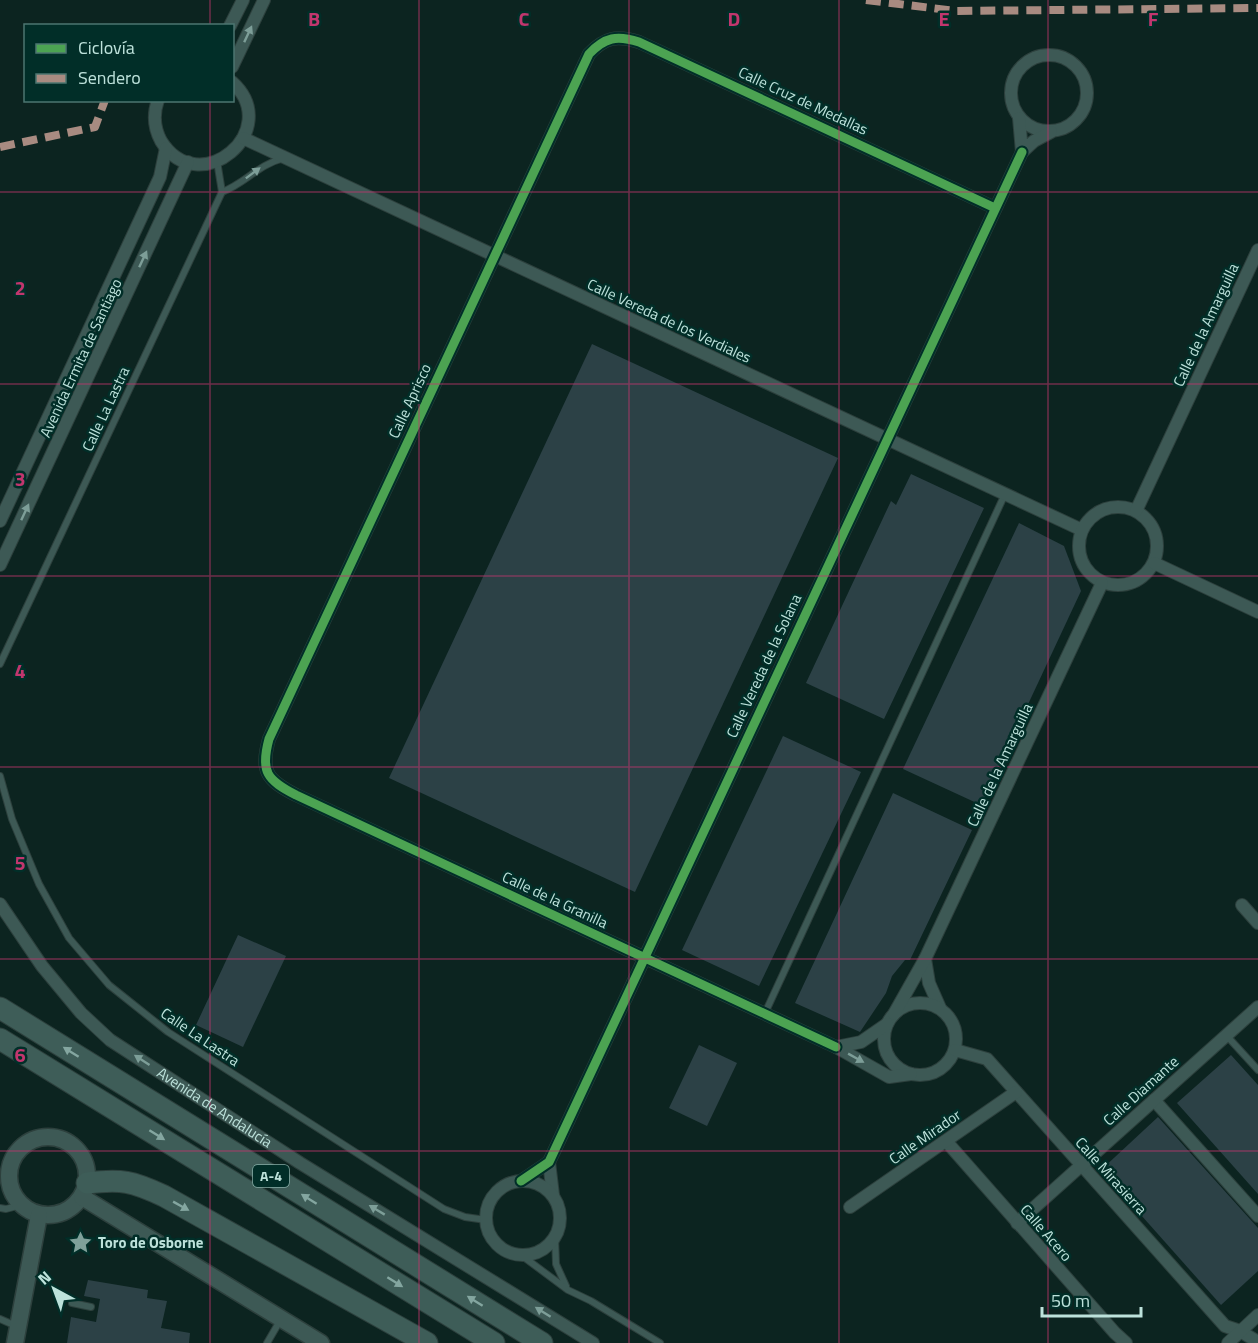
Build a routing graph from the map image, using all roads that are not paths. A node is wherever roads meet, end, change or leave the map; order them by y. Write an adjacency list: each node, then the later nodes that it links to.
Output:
1 (243, 0): 3 (street)
2 (264, 0): 5 (street, one-way to 2)
3 (231, 24)
4 (596, 47): 17 (street, Calle Cruz de Medallas); 18 (street, Calle Aprisco)
5 (234, 63)
6 (234, 85): 10 (street)
7 (158, 102): 11 (street)
8 (1019, 118): 9 (street); 9 (street); 12 (street)
9 (1051, 132): 12 (street, Calle Vereda de la Solana)
10 (243, 138): 13 (street, Calle Vereda de los Verdiales); 15 (street)
11 (166, 148): 14 (street); 23 (street, Avenida Ermita de Santiago)
12 (1022, 152): 17 (street, Calle Vereda de la Solana)
13 (285, 158): 16 (lane, one-way to 13); 18 (street, Calle Vereda de los Verdiales)
14 (188, 162): 15 (street); 26 (street, Avenida Ermita de Santiago, one-way to 14)
15 (217, 162): 16 (lane)
16 (222, 192): 29 (lane, Calle La Lastra)
17 (995, 208): 20 (street, Calle Vereda de la Solana)
18 (494, 256): 20 (street, Calle Vereda de los Verdiales); 30 (street, Calle Aprisco)
19 (1257, 256): 22 (street, Calle de la Amarguilla)
20 (887, 439): 21 (street, Calle Vereda de los Verdiales); 35 (street, Calle Vereda de la Solana)
21 (1005, 494): 24 (street, Calle Vereda de los Verdiales); 40 (lane)
22 (1136, 511): 24 (street); 25 (street)
23 (0, 521)
24 (1082, 530): 27 (street)
25 (1154, 563): 27 (street); 28 (street)
26 (0, 565)
27 (1102, 583): 36 (street, Calle de la Amarguilla)
28 (1258, 612)
29 (0, 664)
30 (266, 772): 35 (street, Calle de la Granilla)
31 (0, 776): 63 (lane, Calle La Lastra)
32 (0, 904): 81 (street, Avenida de Andalucía, one-way to 32)
33 (1242, 905): 34 (street)
34 (1258, 923)
35 (645, 957): 40 (street, Calle de la Granilla); 52 (street, Calle Vereda de la Solana)
36 (925, 959): 39 (street); 41 (street, Calle de la Amarguilla)
37 (1258, 1007): 42 (street, Calle Diamante)
38 (0, 1008): 80 (highway, A-4, one-way to 38)
39 (940, 1008): 41 (street); 45 (street)
40 (765, 1014): 44 (street, Calle de la Granilla)
41 (891, 1019): 44 (street); 47 (street)
42 (1226, 1035): 46 (lane); 49 (street, Calle Diamante)
43 (0, 1039): 79 (highway, A-4, one-way to 79)
44 (836, 1047): 47 (street, Calle de la Granilla, one-way to 47)
45 (955, 1050): 47 (street); 48 (street, Calle Mirasierra)
46 (1258, 1070)
47 (913, 1074)
48 (1016, 1092): 50 (street, Calle Mirador); 53 (street, Calle Mirasierra)
49 (1154, 1100): 53 (street, Calle Diamante); 62 (street)
50 (946, 1141): 59 (street, Calle Mirador); 64 (street, Calle Acero)
51 (0, 1149): 54 (street)
52 (549, 1162): 55 (street); 57 (street)
53 (1082, 1165): 64 (street, Calle Diamante); 73 (street, Calle Mirasierra)
54 (9, 1171): 56 (street); 58 (street)
55 (521, 1181): 57 (street); 63 (street)
56 (84, 1190): 61 (street); 72 (street); 78 (highway, one-way to 78)
57 (553, 1195): 65 (street)
58 (21, 1205): 60 (lane); 61 (street)
59 (850, 1207)
60 (0, 1208)
61 (39, 1215): 74 (street)
62 (1258, 1216)
63 (486, 1220): 66 (street)
64 (1017, 1223): 83 (street, Calle Acero)
65 (555, 1237): 66 (street); 67 (lane)
66 (521, 1255): 67 (lane)
67 (568, 1290): 82 (lane)
68 (72, 1303): 69 (lane)
69 (91, 1307)
70 (1258, 1315): 73 (street)
71 (0, 1319): 74 (lane)
72 (281, 1319): 76 (lane); 77 (street)
73 (1240, 1330): 75 (street, Calle Mirasierra); 84 (street)
74 (16, 1335)
75 (1258, 1342)
76 (267, 1343)
77 (321, 1343)
78 (427, 1343)
79 (494, 1343)
80 (542, 1343)
81 (593, 1343)
82 (660, 1343)
83 (1126, 1343)
84 (1228, 1343)

